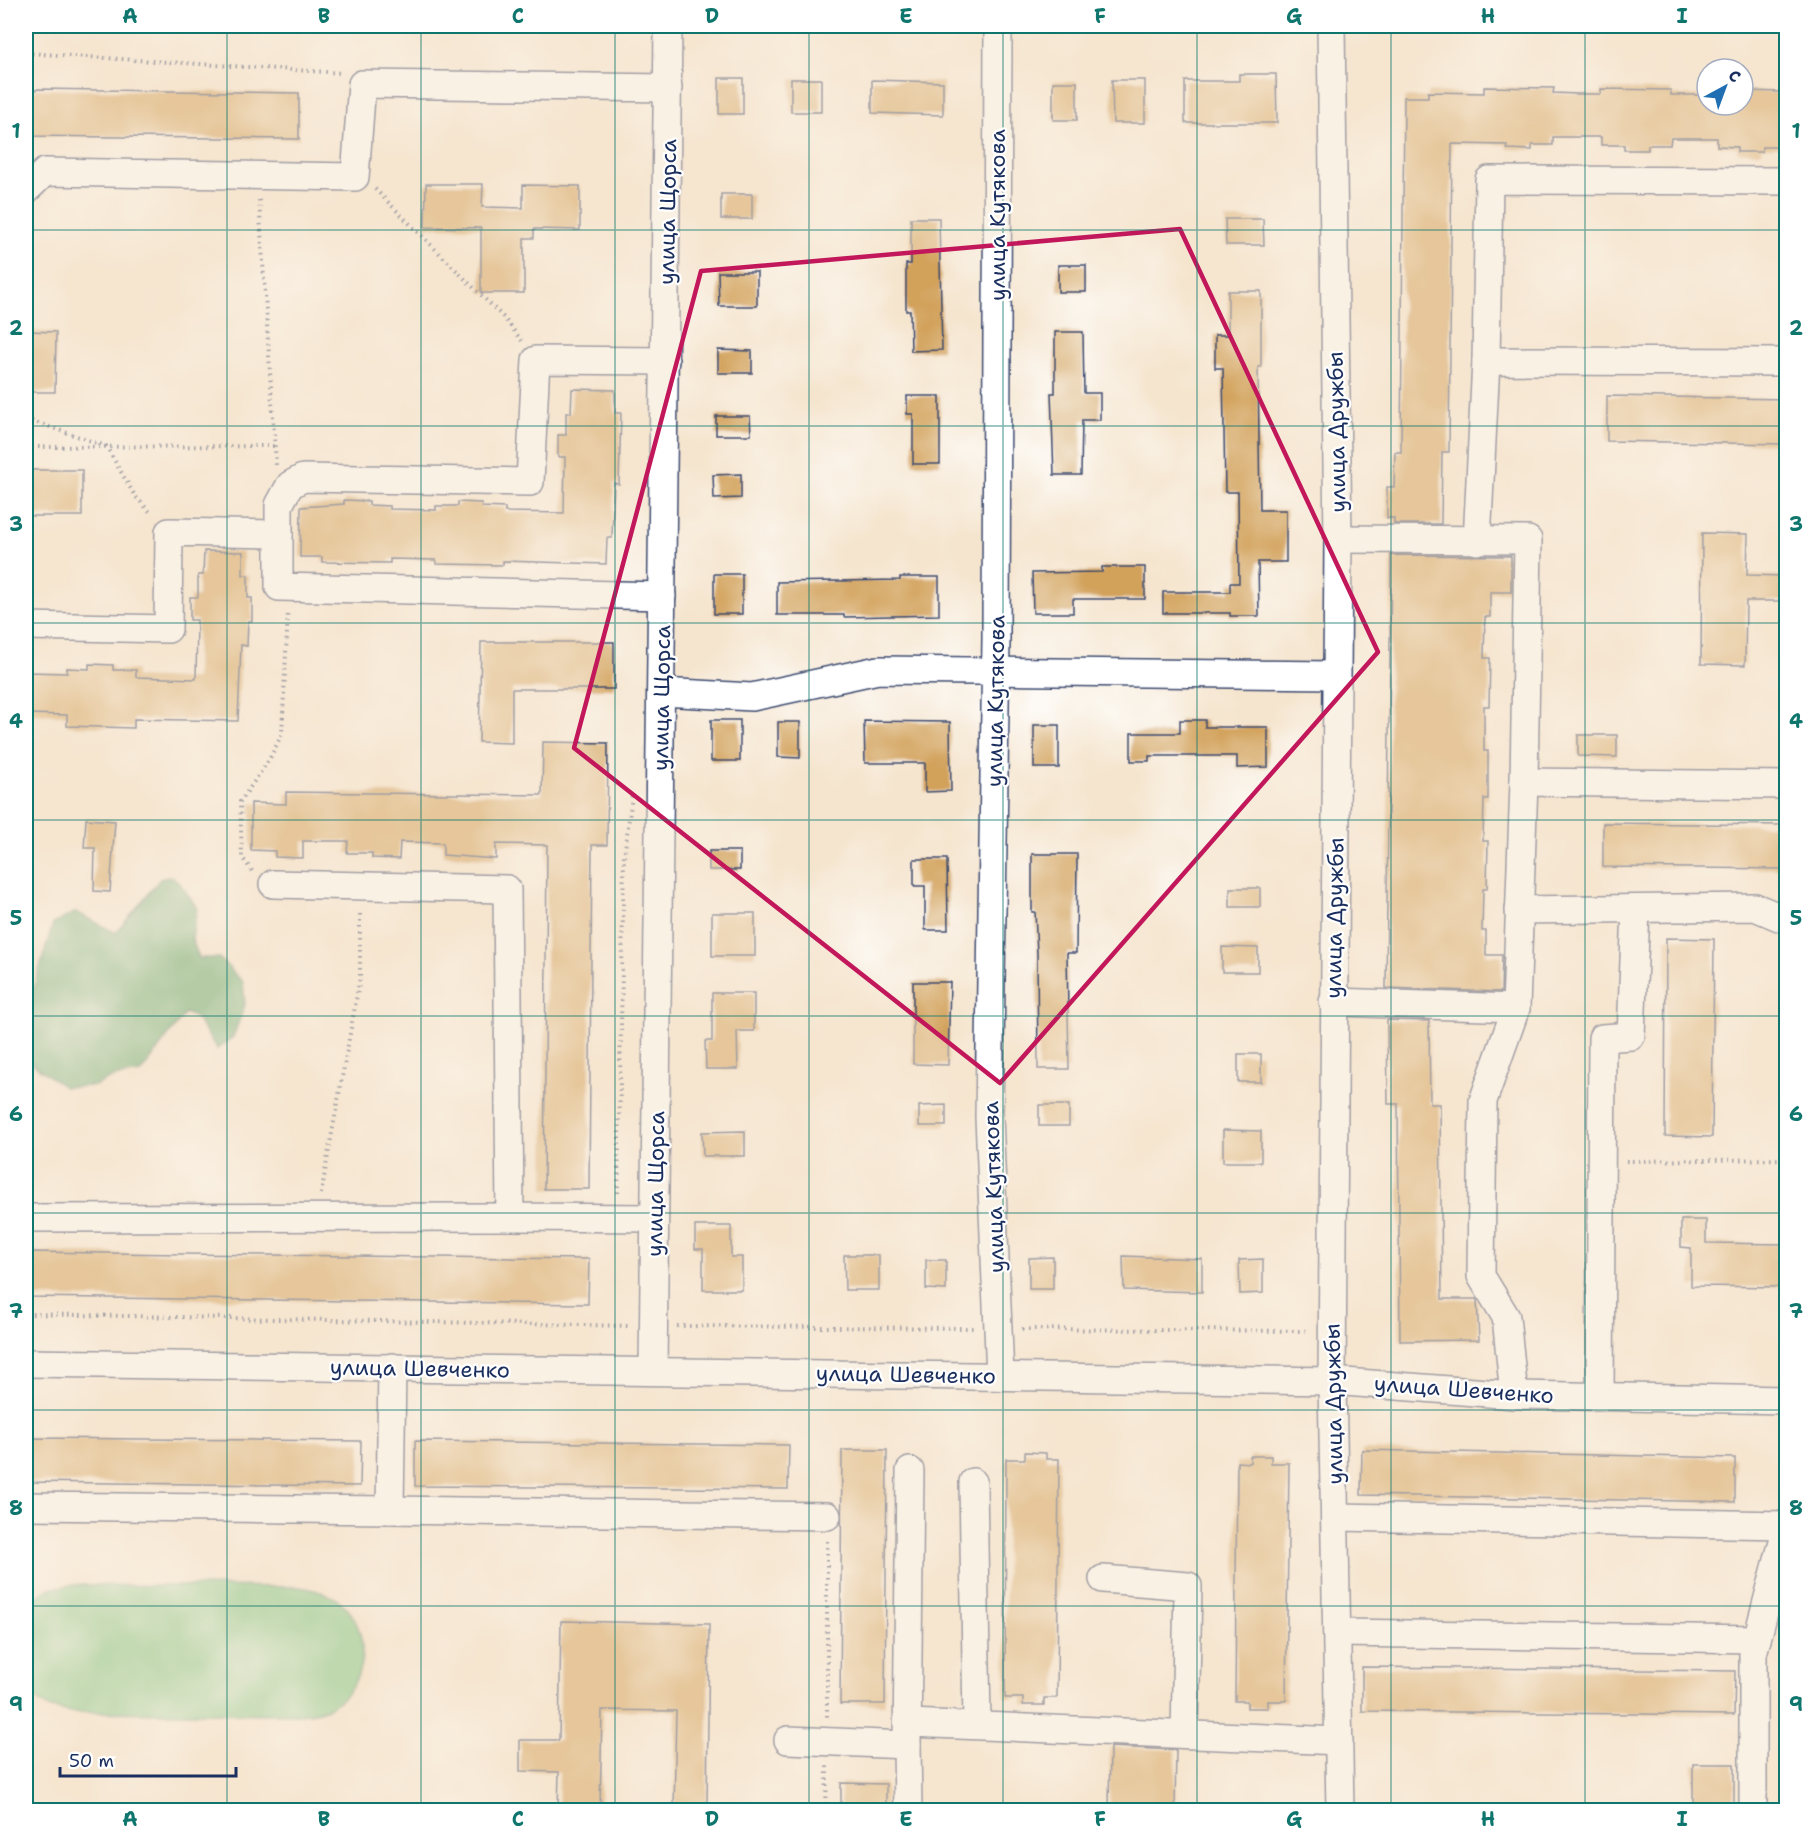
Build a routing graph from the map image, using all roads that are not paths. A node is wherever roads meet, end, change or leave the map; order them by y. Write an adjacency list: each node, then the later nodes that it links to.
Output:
1 (668, 26): 4 (street, улица Щорса)
2 (998, 26): 15 (street, улица Кутякова)
3 (1331, 26): 11 (street, улица Дружбы)
4 (668, 88): 6 (street); 7 (street, улица Щорса)
5 (1786, 181): 8 (street)
6 (26, 190)
7 (665, 361): 10 (street); 13 (street, улица Щорса)
8 (1486, 361): 9 (street); 12 (street)
9 (1786, 362)
10 (279, 534): 13 (street); 14 (street)
11 (1338, 539): 12 (street); 16 (street, улица Дружбы)
12 (1477, 541): 18 (street)
13 (662, 596): 17 (street, улица Щорса)
14 (26, 626)
15 (996, 671): 16 (street); 17 (street); 32 (street, улица Кутякова)
16 (1336, 675): 24 (street, улица Дружбы)
17 (661, 692): 28 (street, улица Щорса)
18 (1524, 782): 19 (street); 22 (street)
19 (1786, 785)
20 (273, 884): 26 (street)
21 (1636, 909): 22 (street); 23 (street); 35 (street)
22 (1519, 910): 25 (street)
23 (1786, 920)
24 (1333, 1002): 25 (street); 33 (street, улица Дружбы)
25 (1516, 1008): 34 (street)
26 (510, 1217): 27 (street); 28 (street)
27 (26, 1218)
28 (654, 1218): 31 (street, улица Щорса)
29 (26, 1363): 30 (street, улица Шевченко)
30 (392, 1367): 31 (street, улица Шевченко); 40 (street)
31 (653, 1370): 32 (street, улица Шевченко)
32 (1000, 1376): 33 (street, улица Шевченко)
33 (1332, 1381): 34 (street, улица Шевченко); 42 (street, улица Дружбы)
34 (1515, 1395): 35 (street, улица Шевченко)
35 (1600, 1396): 36 (street, улица Шевченко)
36 (1786, 1400)
37 (910, 1471): 48 (street)
38 (973, 1482): 47 (street)
39 (26, 1506): 40 (street)
40 (390, 1510): 41 (street)
41 (827, 1516)
42 (1335, 1517): 43 (street); 45 (street, улица Дружбы)
43 (1786, 1528): 46 (street)
44 (1103, 1579): 49 (street)
45 (1337, 1632): 46 (street); 51 (street, улица Дружбы)
46 (1757, 1639): 54 (street)
47 (977, 1724): 48 (street); 49 (street)
48 (908, 1734): 50 (street); 52 (street)
49 (1185, 1734): 51 (street)
50 (789, 1740)
51 (1339, 1741): 53 (street, улица Дружбы)
52 (908, 1810)
53 (1340, 1810)
54 (1753, 1810)

